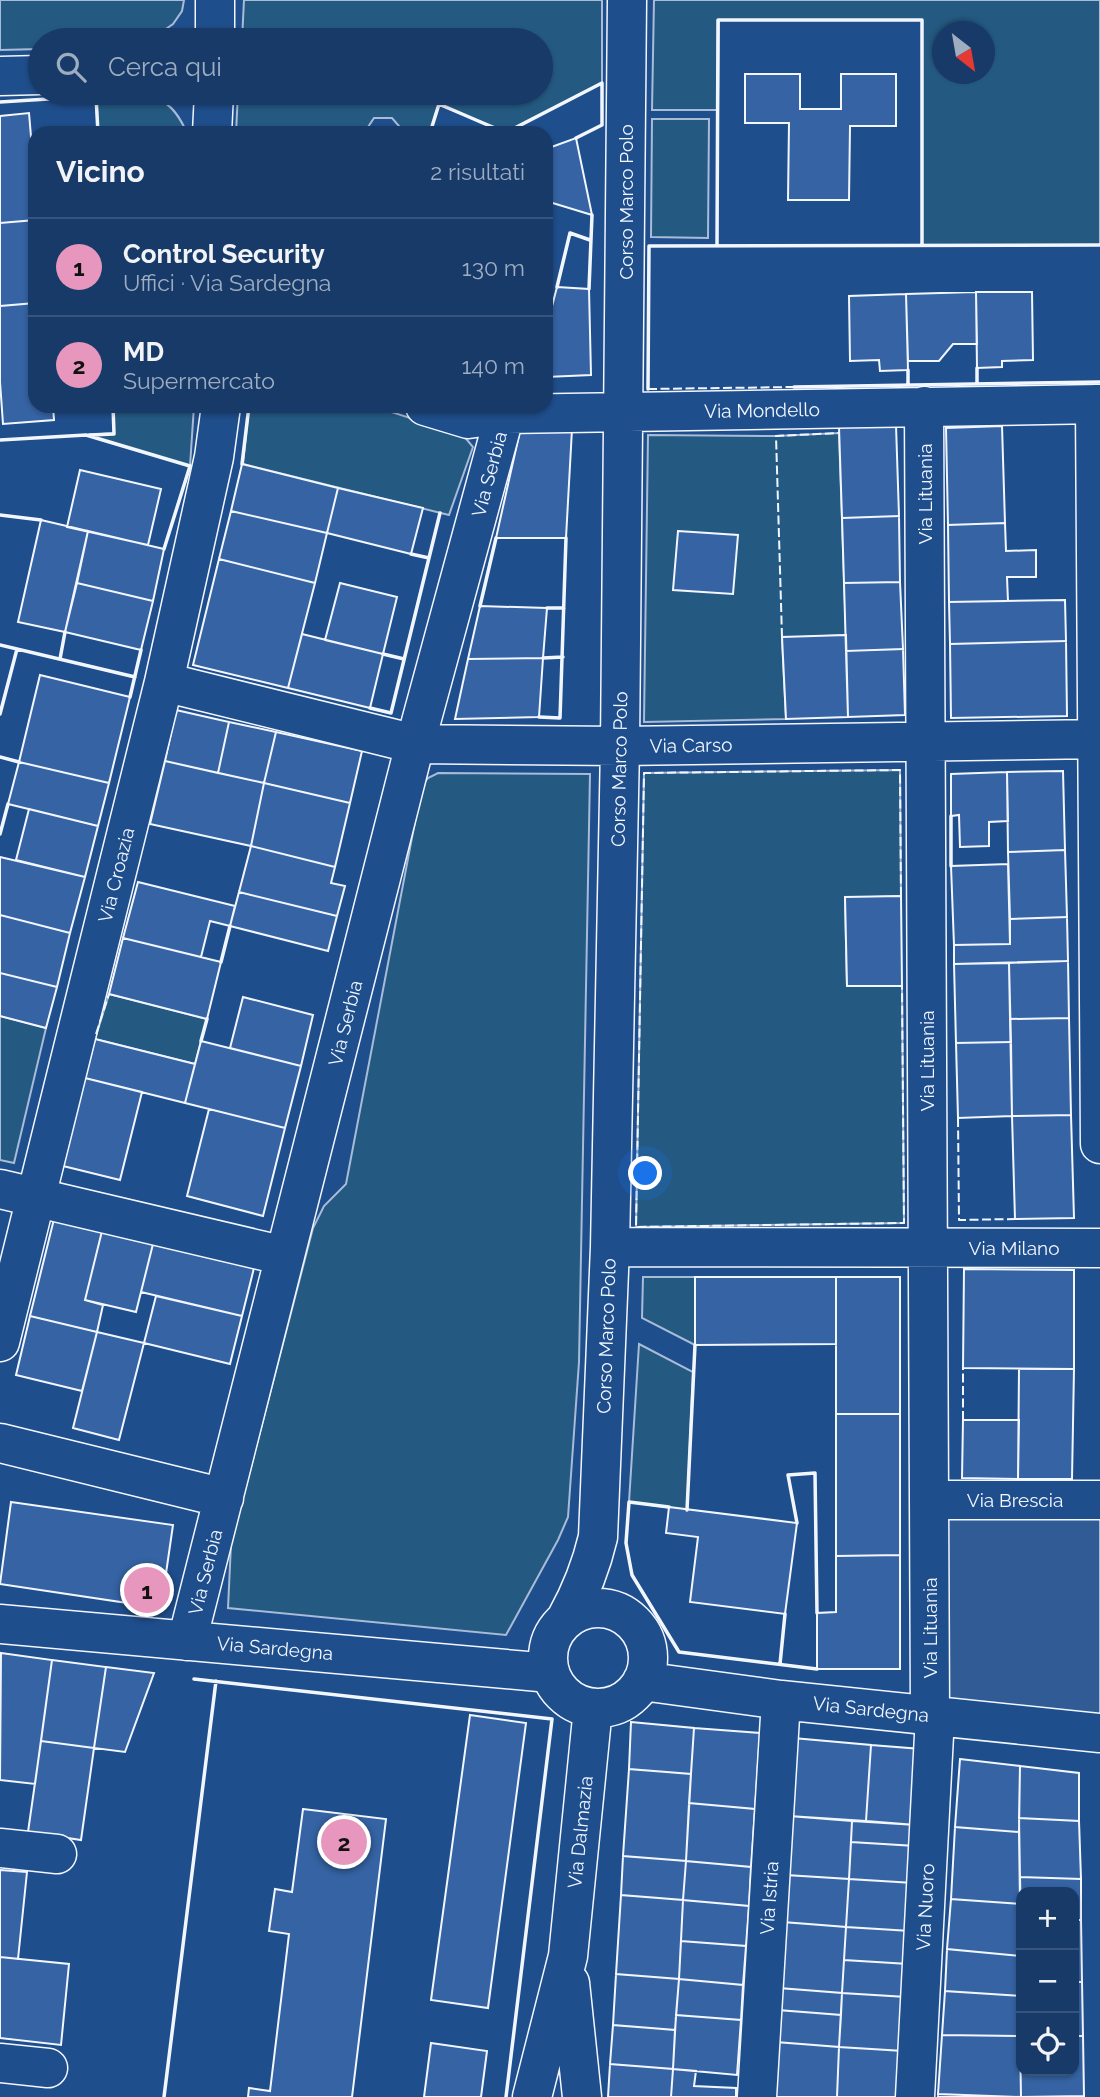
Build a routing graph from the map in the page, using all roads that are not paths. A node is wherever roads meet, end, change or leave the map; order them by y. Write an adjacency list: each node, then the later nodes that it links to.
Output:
1 (215, 0): 3 (street)
2 (627, 0): 15 (street, Corso Marco Polo)
3 (215, 28)
4 (28, 75): 5 (street)
5 (0, 76)
6 (213, 105): 7 (street)
7 (212, 126)
8 (1097, 404): 9 (street, Via Mondello); 17 (street)
9 (924, 407): 15 (street, Via Mondello); 18 (street, Via Lituania)
10 (553, 411): 15 (street, Via Mondello)
11 (220, 413): 16 (street, Via Croazia)
12 (448, 413): 13 (street, Via Mondello)
13 (493, 413)
14 (505, 413): 19 (street, Via Serbia)
15 (624, 413): 20 (street, Corso Marco Polo)
16 (164, 682): 19 (street, Via Carso); 22 (street, Via Croazia)
17 (1098, 739): 18 (street, Via Carso); 21 (street)
18 (925, 741): 20 (street, Via Carso); 24 (street, Via Lituania)
19 (415, 744): 20 (street, Via Carso); 26 (street, Via Serbia)
20 (620, 746): 23 (street, Corso Marco Polo)
21 (1100, 1144)
22 (18, 1193): 26 (street); 27 (street, Via Croazia)
23 (610, 1247): 24 (street, Via Milano); 32 (street, Corso Marco Polo)
24 (928, 1247): 25 (street, Via Milano); 30 (street, Via Lituania)
25 (1100, 1248)
26 (285, 1256): 29 (street, Via Serbia)
27 (0, 1342)
28 (0, 1443): 29 (street)
29 (223, 1498): 36 (street, Via Serbia)
30 (929, 1500): 31 (street, Via Brescia); 41 (street, Via Lituania)
31 (1100, 1500)
32 (598, 1537): 33 (street); 35 (street)
33 (566, 1619): 35 (street); 37 (street)
34 (0, 1624): 36 (street, Via Sardegna)
35 (636, 1626): 38 (street)
36 (187, 1640): 37 (street, Via Sardegna)
37 (550, 1672): 40 (street)
38 (642, 1681): 39 (street, Via Sardegna); 40 (street)
39 (781, 1700): 41 (street, Via Sardegna); 50 (street, Via Istria)
40 (593, 1708): 45 (street, Via Dalmazia)
41 (933, 1716): 42 (street, Via Sardegna); 51 (street, Via Nuoro)
42 (1100, 1733)
43 (0, 1848): 44 (street)
44 (57, 1854)
45 (568, 1956): 48 (street, Via Dalmazia); 49 (street, Via Dalmazia)
46 (0, 2063): 47 (street)
47 (48, 2068)
48 (533, 2097)
49 (582, 2097)
50 (757, 2097)
51 (915, 2097)

